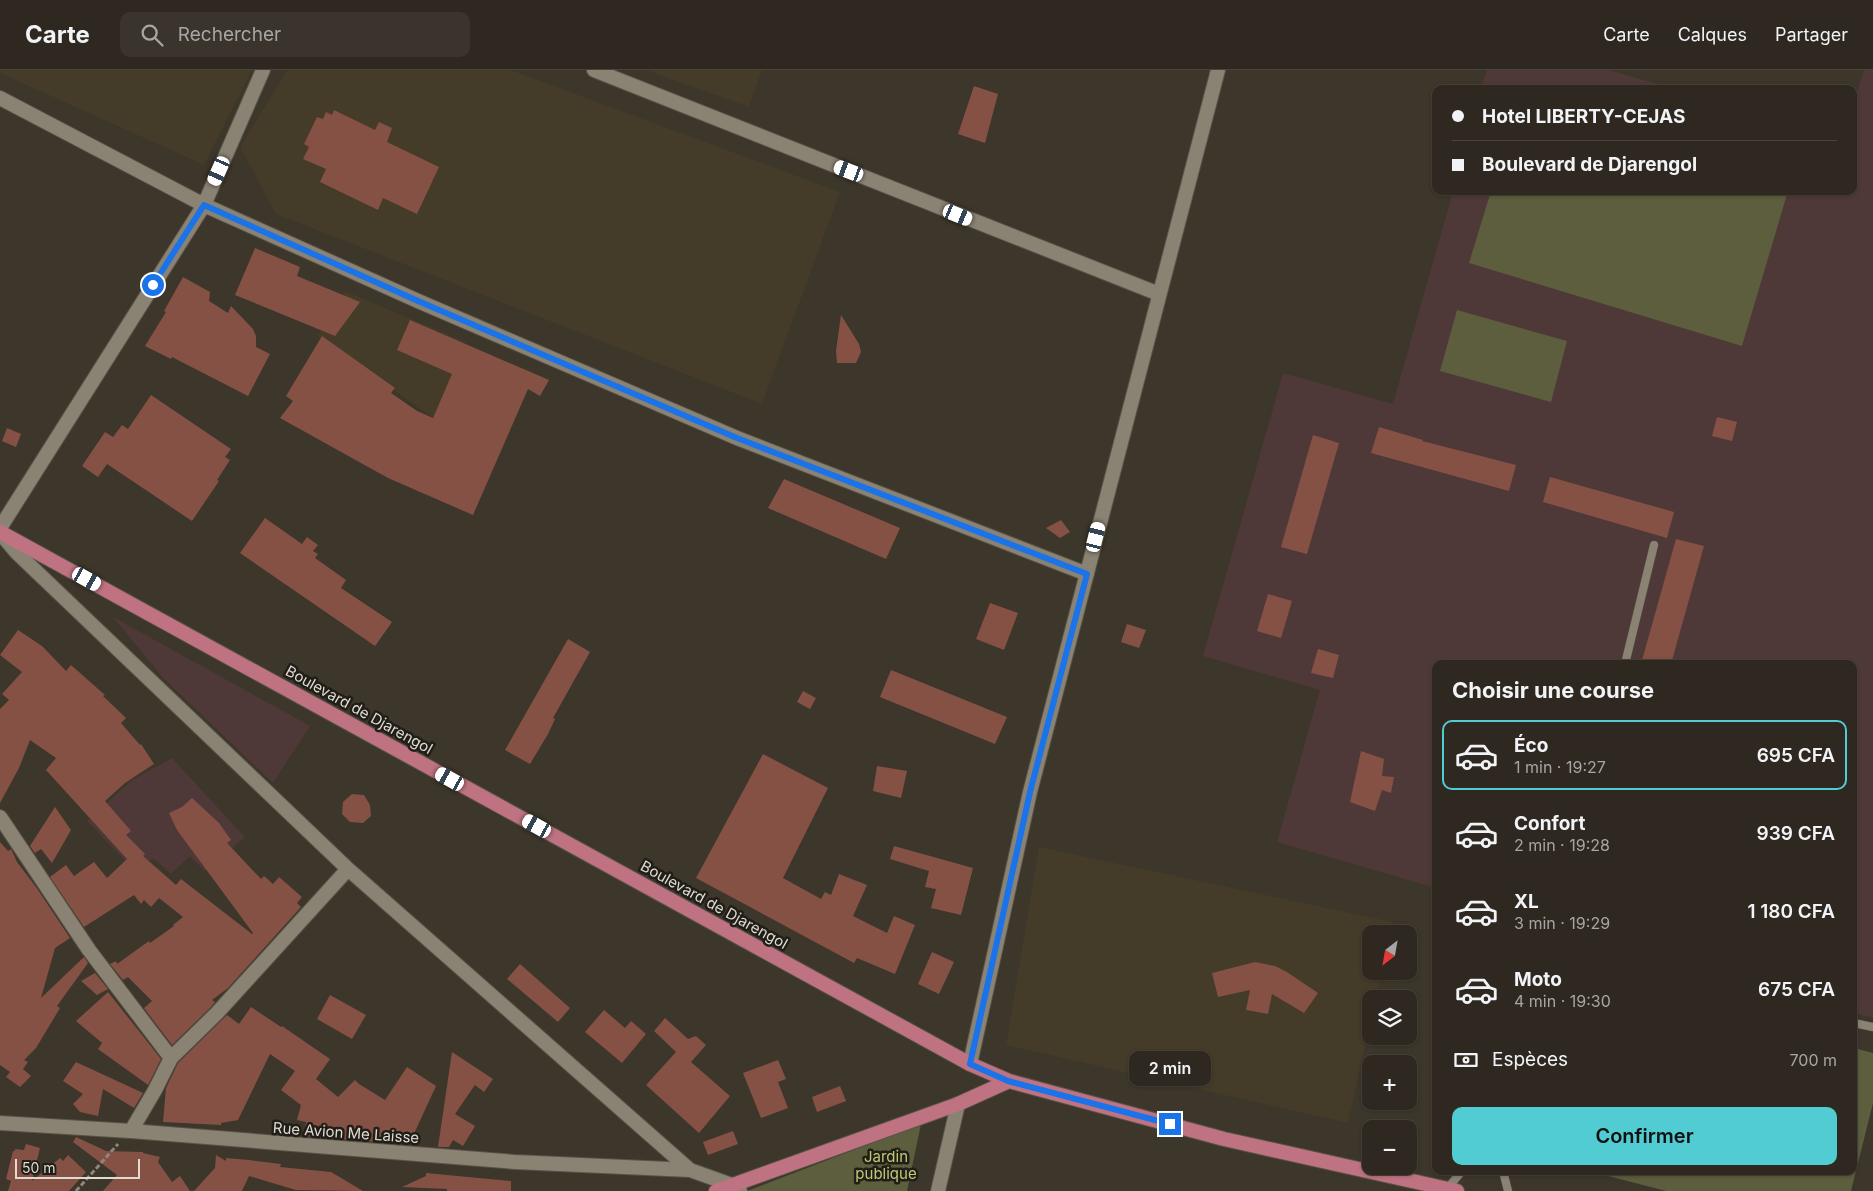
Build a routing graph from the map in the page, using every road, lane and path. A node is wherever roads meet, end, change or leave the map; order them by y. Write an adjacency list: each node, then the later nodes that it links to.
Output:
1 (263, 70): 5 (street)
2 (594, 70): 6 (street)
3 (1218, 70): 6 (street)
4 (0, 98): 5 (street)
5 (204, 205): 7 (street); 10 (street)
6 (1159, 294): 10 (street)
7 (0, 528)
8 (0, 533): 13 (street); 17 (main road, Boulevard de Djarengol)
9 (1654, 545): 11 (lane)
10 (1087, 574): 17 (street)
11 (1626, 660)
12 (0, 816): 16 (street)
13 (348, 869): 16 (street); 22 (street)
14 (1857, 1024): 15 (lane)
15 (1873, 1027)
16 (170, 1058): 21 (street)
17 (970, 1064): 18 (main road, Boulevard de Djarengol)
18 (1008, 1081): 19 (main road); 26 (main road, Boulevard de Djarengol)
19 (958, 1104): 25 (main road); 29 (street)
20 (0, 1122): 21 (street, Rue Avion Me Laisse)
21 (131, 1131): 22 (street, Rue Avion Me Laisse); 27 (path)
22 (690, 1170): 25 (street)
23 (1460, 1175): 26 (lane)
24 (1504, 1175): 30 (lane)
25 (736, 1188): 28 (main road)
26 (1452, 1190)
27 (76, 1191)
28 (716, 1191)
29 (938, 1191)
30 (1508, 1191)

